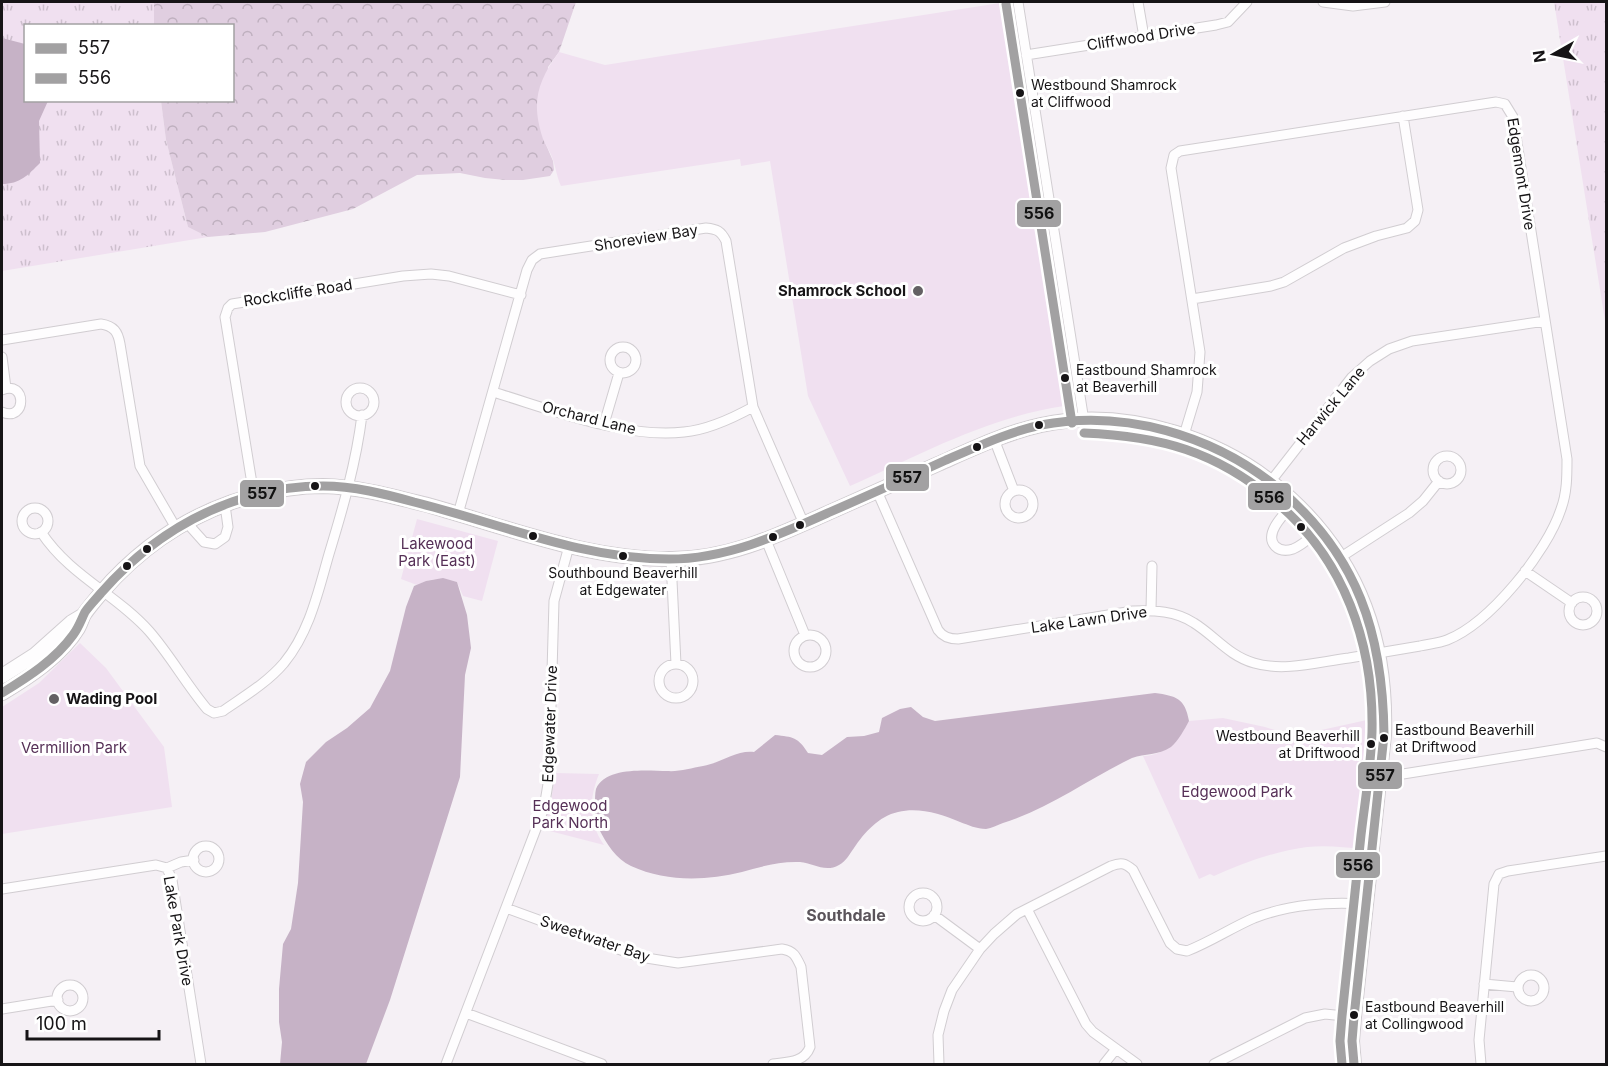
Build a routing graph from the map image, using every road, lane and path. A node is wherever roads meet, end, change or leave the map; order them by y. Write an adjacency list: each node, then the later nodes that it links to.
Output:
1 (1018, 2): 7 (street)
2 (1138, 2): 6 (street)
3 (1247, 2): 6 (street, Cliffwood Drive)
4 (1323, 2): 5 (street)
5 (1385, 2)
6 (1144, 37): 7 (street, Cliffwood Drive)
7 (1026, 54): 20 (street)
8 (1403, 116): 10 (street); 10 (street, Edgemont Drive); 11 (street, Edgemont Drive)
9 (521, 295): 16 (street, Shoreview Bay); 17 (street, Shoreview Bay); 29 (street, Rockcliffe Road)
10 (1192, 299): 22 (street, Edgemont Drive)
11 (1545, 321): 24 (street, Harwick Lane); 42 (street, Edgemont Drive)
12 (2, 340): 34 (street)
13 (2, 357): 15 (street)
14 (619, 373): 21 (street)
15 (4, 389): 18 (street)
16 (493, 392): 21 (street, Orchard Lane); 32 (street, Shoreview Bay)
17 (753, 407): 21 (street, Orchard Lane); 33 (street, Shoreview Bay)
18 (2, 412)
19 (362, 416): 26 (street)
20 (1084, 421): 22 (street); 23 (street)
21 (604, 424)
22 (1184, 435): 24 (street)
23 (994, 440): 27 (street); 28 (street)
24 (1271, 481): 30 (street)
25 (1439, 481): 39 (street)
26 (349, 488): 29 (street); 32 (street); 43 (street)
27 (877, 491): 33 (street); 45 (street, Lake Lawn Drive)
28 (1014, 491)
29 (254, 496): 31 (street)
30 (1295, 502): 35 (street); 35 (street)
31 (225, 505): 34 (street); 34 (street)
32 (458, 514): 38 (street)
33 (804, 524): 37 (street)
34 (181, 526): 43 (street)
35 (1320, 529): 39 (street)
36 (41, 532): 43 (street)
37 (766, 540): 40 (street); 47 (street)
38 (568, 546): 40 (street); 59 (street, Edgewater Drive)
39 (1341, 556): 48 (street)
40 (672, 560): 49 (street)
41 (1152, 566): 45 (street)
42 (1525, 571): 44 (street); 48 (street, Edgemont Drive)
43 (102, 592): 46 (street)
44 (1572, 603)
45 (1151, 610): 48 (street, Lake Lawn Drive)
46 (84, 615): 50 (street); 51 (street)
47 (805, 635)
48 (1378, 653): 53 (street)
49 (676, 664)
50 (2, 676)
51 (2, 693)
52 (1606, 747): 53 (street)
53 (1378, 778): 58 (street)
54 (1606, 856): 63 (street)
55 (194, 860): 56 (street, Lake Park Drive)
56 (167, 868): 57 (street, Lake Park Drive); 71 (street, Lake Park Drive)
57 (2, 889)
58 (1365, 904): 60 (street); 68 (street)
59 (506, 908): 67 (street, Edgewater Drive); 75 (street, Sweetwater Bay)
60 (1027, 909): 62 (street); 69 (street)
61 (934, 915): 62 (street)
62 (980, 949): 76 (street)
63 (1484, 984): 64 (street); 81 (street)
64 (1517, 987)
65 (58, 1000): 66 (street)
66 (2, 1009)
67 (466, 1013): 70 (street); 72 (street, Edgewater Drive)
68 (1354, 1017): 79 (street); 80 (street)
69 (1116, 1049): 77 (street); 78 (street)
70 (575, 1055): 73 (street); 74 (street)
71 (201, 1065)
72 (446, 1065)
73 (572, 1065)
74 (602, 1065)
75 (773, 1065)
76 (939, 1065)
77 (1104, 1065)
78 (1137, 1065)
79 (1214, 1065)
80 (1354, 1065)
81 (1481, 1065)

